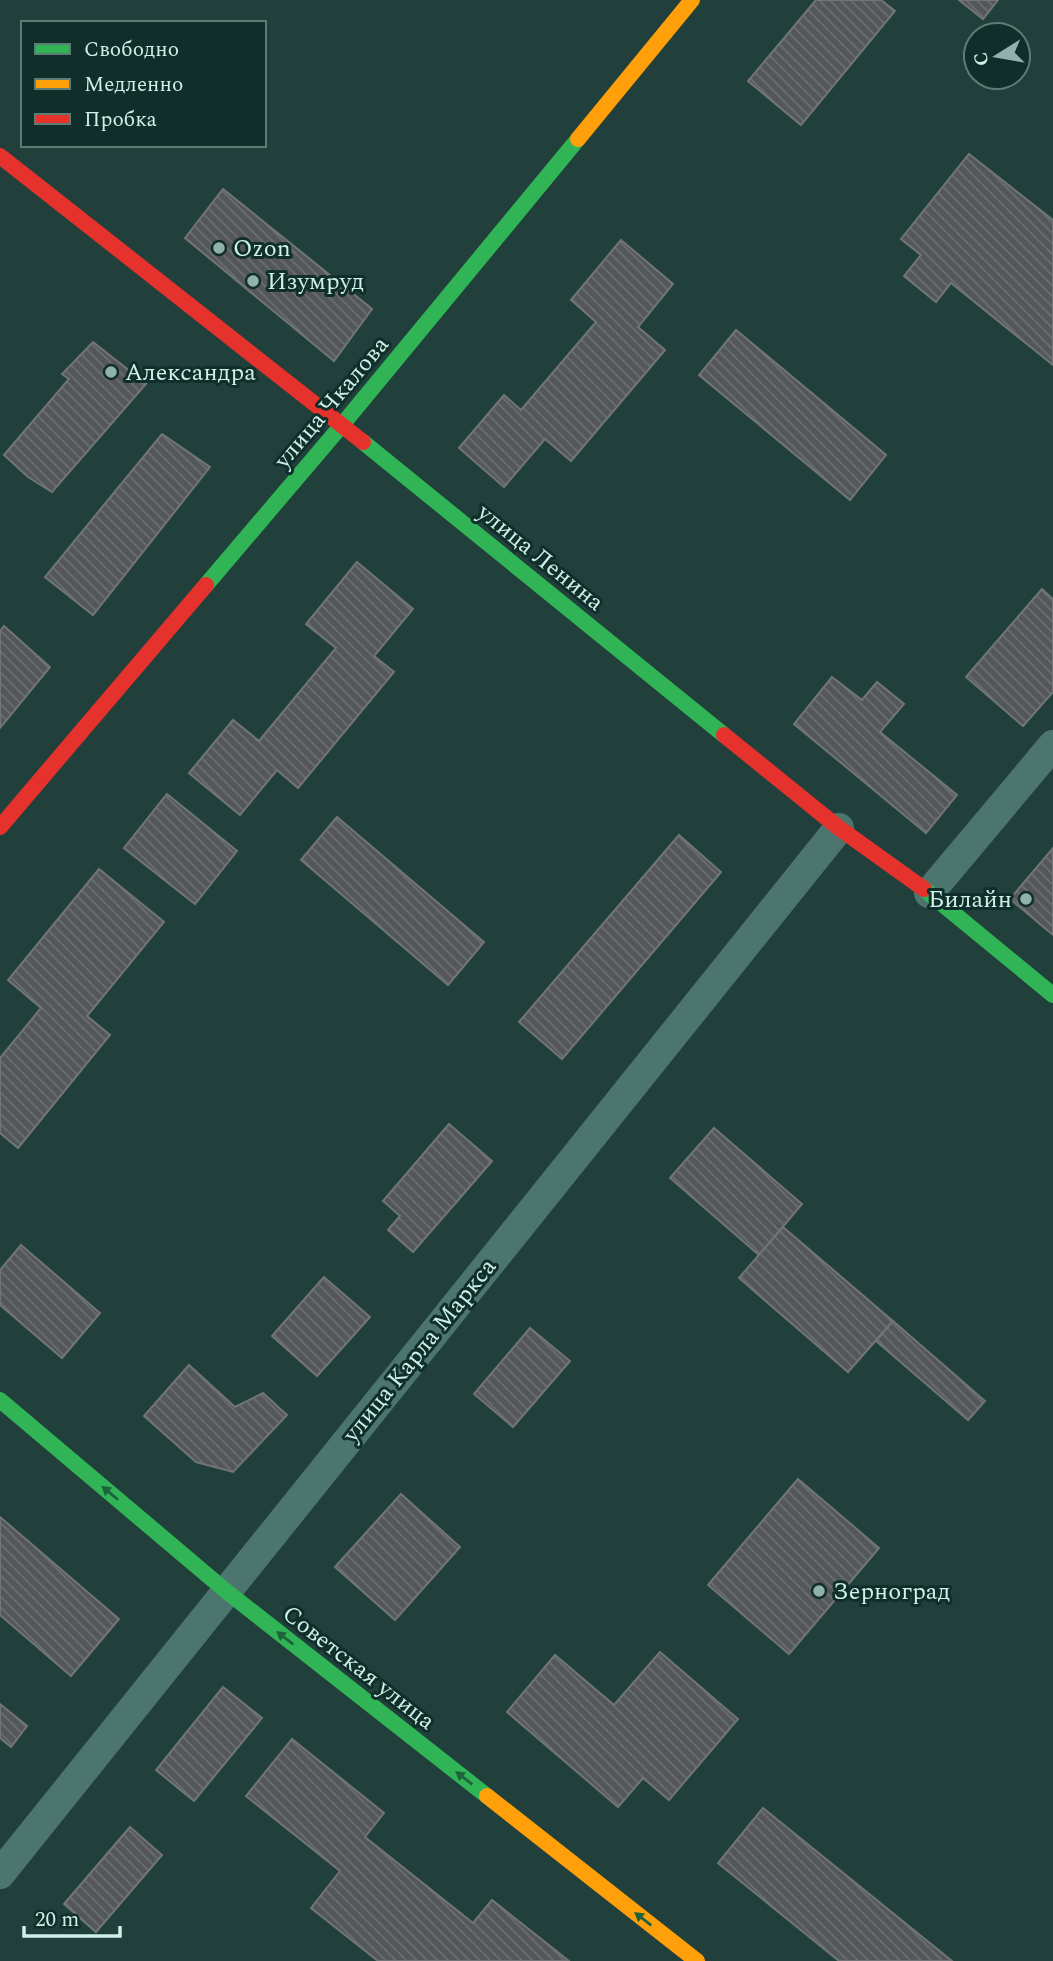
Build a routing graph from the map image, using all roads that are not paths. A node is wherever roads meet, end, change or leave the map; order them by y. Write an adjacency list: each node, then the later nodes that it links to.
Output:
1 (692, 0): 3 (street, улица Чкалова)
2 (0, 156): 3 (street, улица Ленина)
3 (342, 425): 5 (street, улица Чкалова); 6 (street, улица Ленина)
4 (1053, 745): 7 (street)
5 (0, 827)
6 (839, 828): 7 (street, улица Ленина); 10 (street, улица Карла Маркса)
7 (929, 893): 8 (street, улица Ленина)
8 (1053, 995)
9 (0, 1400): 10 (street, Советская улица, one-way to 9)
10 (226, 1591): 11 (street, улица Карла Маркса); 12 (street, Советская улица, one-way to 10)
11 (0, 1874)
12 (697, 1961)

